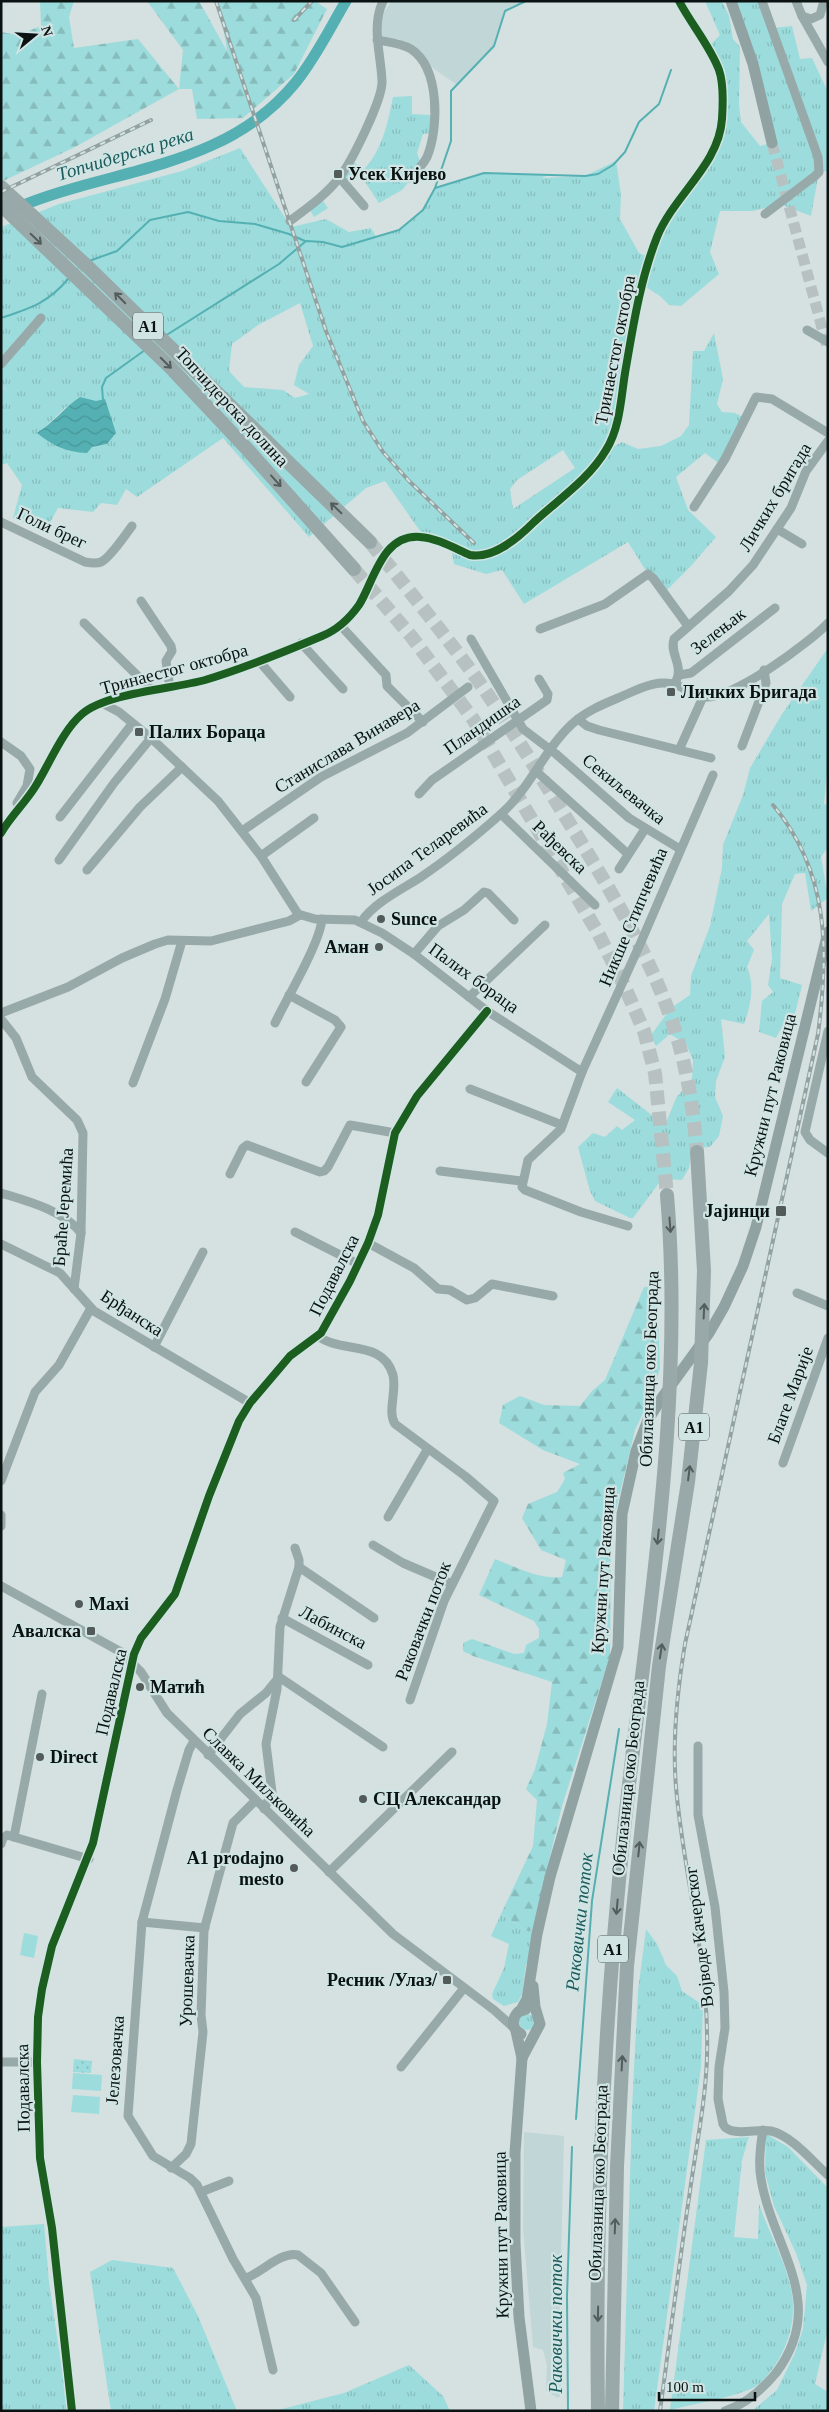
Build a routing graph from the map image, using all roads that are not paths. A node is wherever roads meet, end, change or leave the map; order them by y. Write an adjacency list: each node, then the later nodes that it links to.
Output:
1 (383, 1): 8 (street)
2 (679, 1): 35 (street, Тринаестог октобра)
3 (731, 1): 10 (main road)
4 (762, 1): 16 (street)
5 (796, 1): 7 (street)
6 (824, 1): 7 (street)
7 (802, 16): 9 (street)
8 (377, 40): 11 (street); 12 (street)
9 (828, 62)
10 (772, 143)
11 (340, 178): 15 (street); 17 (street)
12 (410, 178)
13 (1, 187): 28 (highway, Топчидерска долина / A1, one-way to 13)
14 (1, 205): 30 (highway, Топчидерска долина / A1, one-way to 30)
15 (364, 206)
16 (765, 214)
17 (290, 221)
18 (41, 318): 21 (street)
19 (808, 330): 20 (street)
20 (828, 342)
21 (1, 364)
22 (828, 434): 24 (street)
23 (828, 441): 27 (street, Личких бригада)
24 (694, 507)
25 (1, 522): 26 (street, Голи брег)
26 (132, 526)
27 (777, 529): 29 (street); 36 (street, Личких бригада)
28 (370, 542)
29 (802, 544)
30 (354, 569)
31 (141, 601): 46 (street)
32 (775, 608): 42 (street, Зелењак)
33 (84, 623): 48 (street)
34 (828, 623): 41 (street)
35 (341, 626): 39 (street, Тринаестог октобра); 55 (street)
36 (688, 626): 37 (street); 42 (street, Личких бригада)
37 (540, 629)
38 (471, 639): 56 (street, Секиљевачка)
39 (300, 644): 40 (street, Тринаестог октобра); 47 (street)
40 (259, 662): 46 (street, Тринаестог октобра); 49 (street)
41 (764, 670): 51 (street); 60 (street)
42 (679, 675): 44 (street)
43 (539, 679): 56 (street, Пландишка)
44 (674, 684): 51 (street, Јосипа Теларевића); 54 (street, Јосипа Теларевића)
45 (468, 687): 55 (street, Станислава Винавера)
46 (170, 688): 48 (street, Тринаестог октобра)
47 (343, 689)
48 (153, 691): 50 (street, Тринаестог октобра)
49 (290, 696)
50 (122, 697): 52 (street, Тринаестог октобра); 53 (street)
51 (703, 697): 62 (street)
52 (102, 703): 53 (street); 68 (street, Тринаестог октобра)
53 (119, 712): 57 (street)
54 (578, 719): 61 (street, Јосипа Теларевића); 62 (street)
55 (423, 722): 73 (street, Станислава Винавера)
56 (518, 722): 61 (street, Секиљевачка); 67 (street, Пландишка)
57 (132, 724): 58 (street); 70 (street)
58 (151, 738): 64 (street); 78 (street)
59 (1, 742): 68 (street)
60 (742, 746)
61 (551, 750): 65 (street, Јосипа Теларевића); 72 (street, Секиљевачка)
62 (679, 750): 63 (street)
63 (712, 758)
64 (182, 767): 73 (street); 80 (street)
65 (537, 772): 69 (street, Јосипа Теларевића); 76 (street)
66 (713, 775): 75 (street, Никше Стипчевића)
67 (419, 794)
68 (13, 814): 74 (street, Тринаестог октобра)
69 (501, 814): 81 (street, Рађевска); 85 (street, Јосипа Теларевића)
70 (60, 817)
71 (314, 818): 77 (street)
72 (645, 829): 75 (street, Секиљевачка); 76 (street)
73 (242, 831): 77 (street)
74 (1, 833)
75 (680, 849): 99 (street, Никше Стипчевића)
76 (628, 854): 79 (street)
77 (261, 856): 82 (street)
78 (59, 860)
79 (619, 868)
80 (87, 870)
81 (595, 905)
82 (300, 915): 83 (street, Палих бораца); 88 (street)
83 (322, 919): 85 (street, Палих бораца); 90 (street)
84 (514, 920): 89 (street)
85 (361, 922): 89 (street, Палих бораца)
86 (545, 925): 91 (street)
87 (828, 932): 159 (main road, Кружни пут Раковица)
88 (182, 941): 92 (street); 100 (street)
89 (414, 954): 91 (street, Палих бораца)
90 (289, 995): 96 (street); 101 (street)
91 (469, 997): 93 (street, Палих бораца)
92 (16, 1009): 94 (street); 98 (street)
93 (487, 1011): 99 (street, Палих бораца); 104 (street, Подавалска)
94 (1, 1013)
95 (1, 1019): 98 (street, Браће Јеремића)
96 (276, 1023)
97 (828, 1031): 106 (street)
98 (13, 1032): 114 (street, Браће Јеремића)
99 (582, 1072): 103 (street)
100 (133, 1082)
101 (306, 1082)
102 (470, 1089): 103 (street)
103 (562, 1124): 109 (street)
104 (395, 1133): 108 (street); 115 (street, Подавалска)
105 (698, 1152): 181 (highway, Обилазница око Београда / A1, one-way to 105)
106 (828, 1153)
107 (440, 1171): 109 (street)
108 (230, 1174)
109 (522, 1181): 112 (street)
110 (1, 1193): 114 (street)
111 (667, 1195): 180 (highway, Обилазница око Београда / A1, one-way to 180)
112 (628, 1226)
113 (295, 1232): 118 (street)
114 (80, 1233): 119 (street, Браће Јеремића)
115 (368, 1243): 118 (street, Подавалска); 121 (street)
116 (1, 1244): 119 (street, Брђанска)
117 (203, 1252): 126 (street)
118 (358, 1264): 124 (street, Подавалска)
119 (74, 1288): 123 (street, Брђанска)
120 (798, 1293): 122 (street)
121 (553, 1296)
122 (828, 1306)
123 (91, 1308): 126 (street, Брђанска); 130 (street)
124 (318, 1336): 127 (street, Подавалска); 128 (street)
125 (828, 1338): 129 (street, Благе Марије)
126 (154, 1347): 127 (street, Брђанска)
127 (250, 1403): 141 (street, Подавалска)
128 (427, 1450): 132 (street); 137 (street, Раковачки поток)
129 (783, 1463)
130 (1, 1481)
131 (1, 1515): 133 (street)
132 (388, 1517)
133 (1, 1526)
134 (373, 1546): 137 (street)
135 (295, 1548): 136 (street)
136 (299, 1567): 139 (street); 140 (street)
137 (452, 1584): 145 (street, Раковачки поток)
138 (1, 1586): 141 (street, Славка Миљковића)
139 (282, 1618): 142 (street, Лабинска); 143 (street)
140 (374, 1618)
141 (132, 1662): 146 (street, Славка Миљковића); 155 (street, Подавалска)
142 (368, 1665)
143 (279, 1677): 148 (street); 150 (street); 152 (street)
144 (42, 1694): 153 (street)
145 (410, 1700)
146 (194, 1741): 150 (street, Славка Миљковића); 157 (street, Јелезовачка)
147 (698, 1746): 170 (street, Војводе Качерског)
148 (383, 1747)
149 (452, 1752): 156 (street)
150 (208, 1755): 151 (street, Славка Миљковића)
151 (255, 1801): 152 (street, Славка Миљковића); 158 (street, Урошевачка)
152 (264, 1809): 156 (street, Славка Миљковића)
153 (14, 1837): 154 (street); 155 (street)
154 (1, 1844)
155 (89, 1859): 168 (street, Подавалска)
156 (329, 1872): 160 (street, Славка Миљковића)
157 (142, 1922): 158 (street); 171 (street, Јелезовачка)
158 (205, 1928): 171 (street, Урошевачка)
159 (532, 1971): 162 (main road, Кружни пут Раковица); 163 (main road, Кружни пут Раковица)
160 (464, 1988): 161 (street, Славка Миљковића); 169 (street)
161 (494, 2010): 162 (street); 164 (street, Славка Миљковића)
162 (519, 2011): 163 (main road); 164 (main road)
163 (537, 2014): 165 (main road)
164 (515, 2029): 165 (main road); 166 (main road, Кружни пут Раковица)
165 (534, 2033): 166 (main road, Кружни пут Раковица)
166 (522, 2058): 179 (main road, Кружни пут Раковица)
167 (1, 2062): 168 (street)
168 (37, 2062): 178 (street, Подавалска)
169 (401, 2067)
170 (763, 2130): 172 (street); 182 (street)
171 (171, 2168): 174 (street, Јелезовачка)
172 (828, 2174)
173 (229, 2181): 174 (street)
174 (201, 2192): 175 (street, Јелезовачка)
175 (246, 2278): 176 (street); 177 (street, Јелезовачка)
176 (355, 2322)
177 (273, 2370)
178 (72, 2411)
179 (531, 2411)
180 (598, 2411)
181 (612, 2411)
182 (725, 2411)

